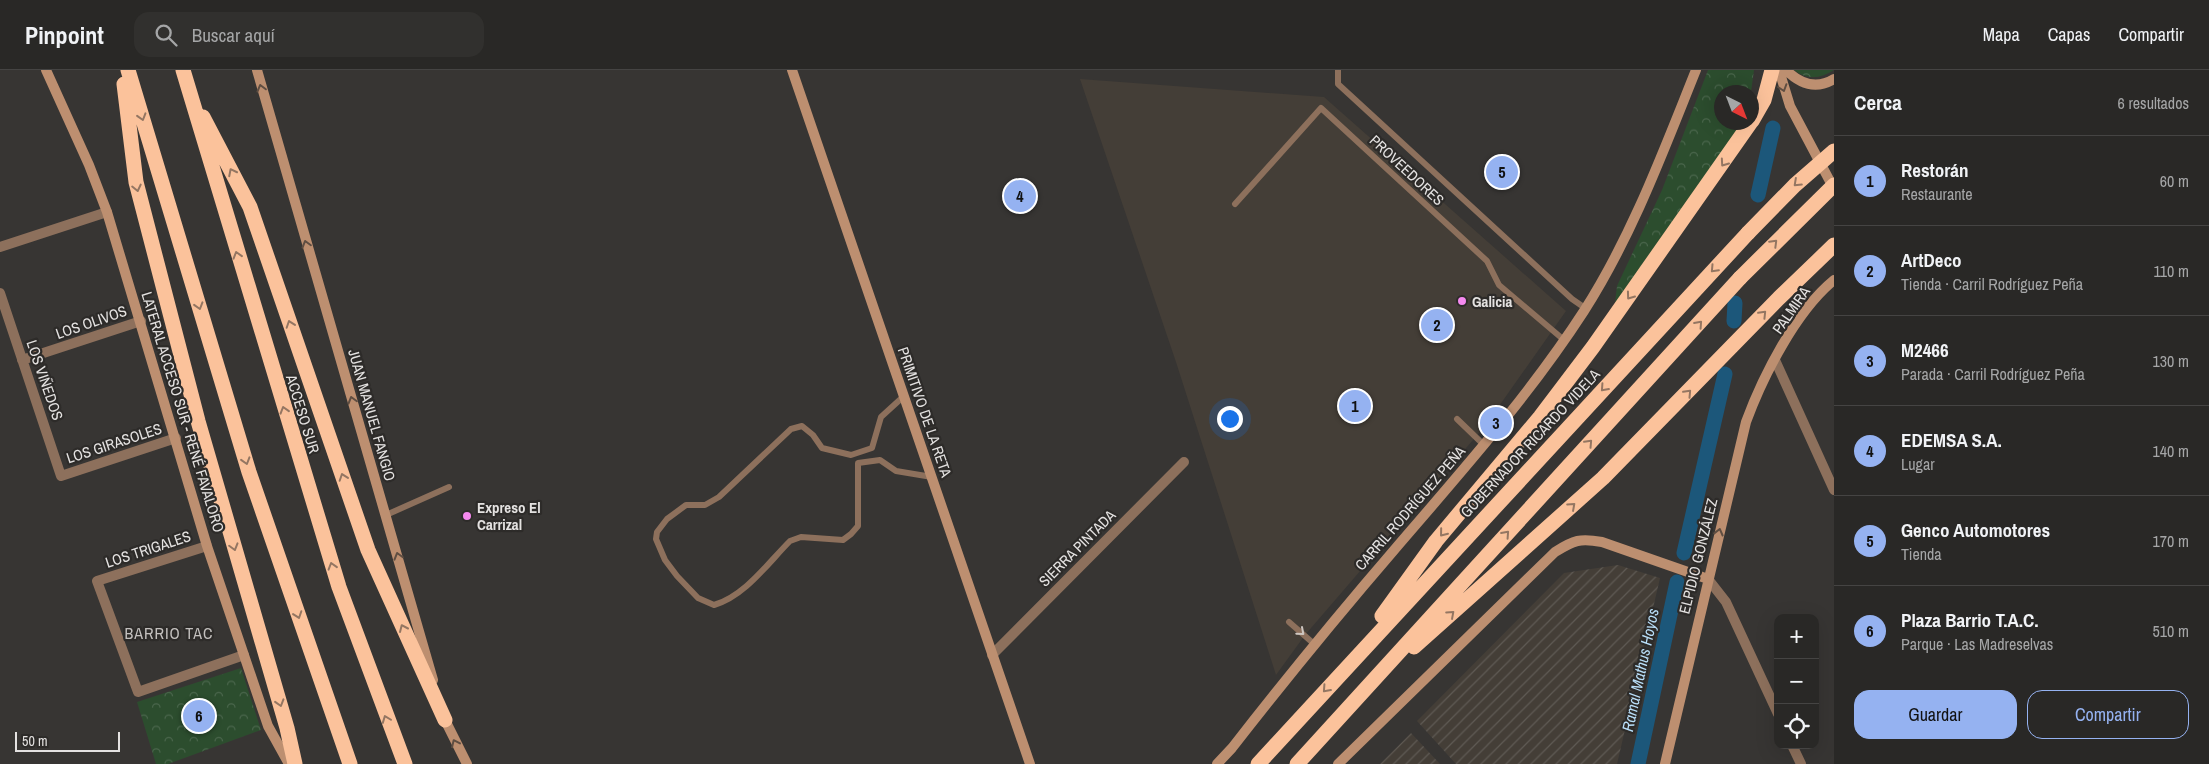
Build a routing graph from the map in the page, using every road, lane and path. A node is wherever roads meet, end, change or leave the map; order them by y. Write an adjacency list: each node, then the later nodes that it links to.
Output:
1 (46, 70): 18 (street, LATERAL ACCESO SUR - RENÉ FAVALORO)
2 (123, 70): 50 (highway, one-way to 50)
3 (128, 70): 51 (highway, one-way to 51)
4 (257, 70): 37 (street, JUAN MANUEL FANGIO, one-way to 4)
5 (792, 70): 28 (street, PRIMITIVO DE LA RETA)
6 (1338, 70): 23 (lane)
7 (1696, 70): 23 (street, CARRIL RODRÍGUEZ PEÑA)
8 (1772, 70): 13 (highway)
9 (1778, 70): 16 (street, one-way to 16)
10 (1786, 70): 12 (street)
11 (185, 77): 47 (highway, one-way to 11); 52 (highway, ACCESO SUR, one-way to 11)
12 (1834, 78)
13 (1759, 108)
14 (1745, 130): 44 (highway, one-way to 44)
15 (1834, 151): 44 (highway, GOBERNADOR RICARDO VIDELA, one-way to 44, bridge)
16 (1834, 187): 45 (highway, one-way to 16, bridge)
17 (1235, 204): 25 (lane, PROVEEDORES)
18 (107, 212): 20 (street); 24 (street, LATERAL ACCESO SUR - RENÉ FAVALORO)
19 (1834, 246): 45 (highway, one-way to 19)
20 (0, 247)
21 (1834, 280): 27 (street, PALMIRA)
22 (0, 294): 26 (street, LOS VIÑEDOS)
23 (1585, 308): 25 (street, CARRIL RODRÍGUEZ PEÑA)
24 (140, 321): 26 (street, LOS OLIVOS); 30 (street, LATERAL ACCESO SUR - RENÉ FAVALORO)
25 (1564, 340): 31 (street, CARRIL RODRÍGUEZ PEÑA)
26 (22, 360): 33 (street, LOS VIÑEDOS)
27 (1775, 360): 36 (street); 39 (street, ELPIDIO GONZÁLEZ, one-way to 27)
28 (904, 396): 34 (street, PRIMITIVO DE LA RETA); 34 (lane)
29 (1457, 419): 31 (lane)
30 (176, 438): 33 (street, LOS GIRASOLES); 38 (street, LATERAL ACCESO SUR - RENÉ FAVALORO)
31 (1484, 445): 41 (street, CARRIL RODRÍGUEZ PEÑA)
32 (1184, 462): 43 (street, SIERRA PINTADA)
33 (61, 476)
34 (932, 477): 43 (street, PRIMITIVO DE LA RETA)
35 (449, 487): 37 (lane)
36 (1834, 490)
37 (386, 515): 47 (street, JUAN MANUEL FANGIO, one-way to 37)
38 (207, 546): 42 (street, LATERAL ACCESO SUR - RENÉ FAVALORO); 42 (street, LOS TRIGALES)
39 (1708, 579): 46 (street); 58 (street); 59 (street, ELPIDIO GONZÁLEZ)
40 (1289, 622): 41 (lane, one-way to 41)
41 (1314, 643): 55 (street, CARRIL RODRÍGUEZ PEÑA)
42 (244, 655): 49 (street, LATERAL ACCESO SUR - RENÉ FAVALORO)
43 (992, 655): 54 (street, PRIMITIVO DE LA RETA)
44 (1340, 673): 56 (highway, GOBERNADOR RICARDO VIDELA, one-way to 56)
45 (1362, 692): 57 (highway)
46 (1774, 705)
47 (445, 720): 53 (street, JUAN MANUEL FANGIO, one-way to 47)
48 (1794, 749): 60 (street)
49 (289, 764)
50 (295, 764)
51 (350, 764)
52 (404, 764)
53 (467, 764)
54 (1030, 764)
55 (1217, 764)
56 (1258, 764)
57 (1296, 764)
58 (1338, 764)
59 (1665, 764)
60 (1801, 764)

